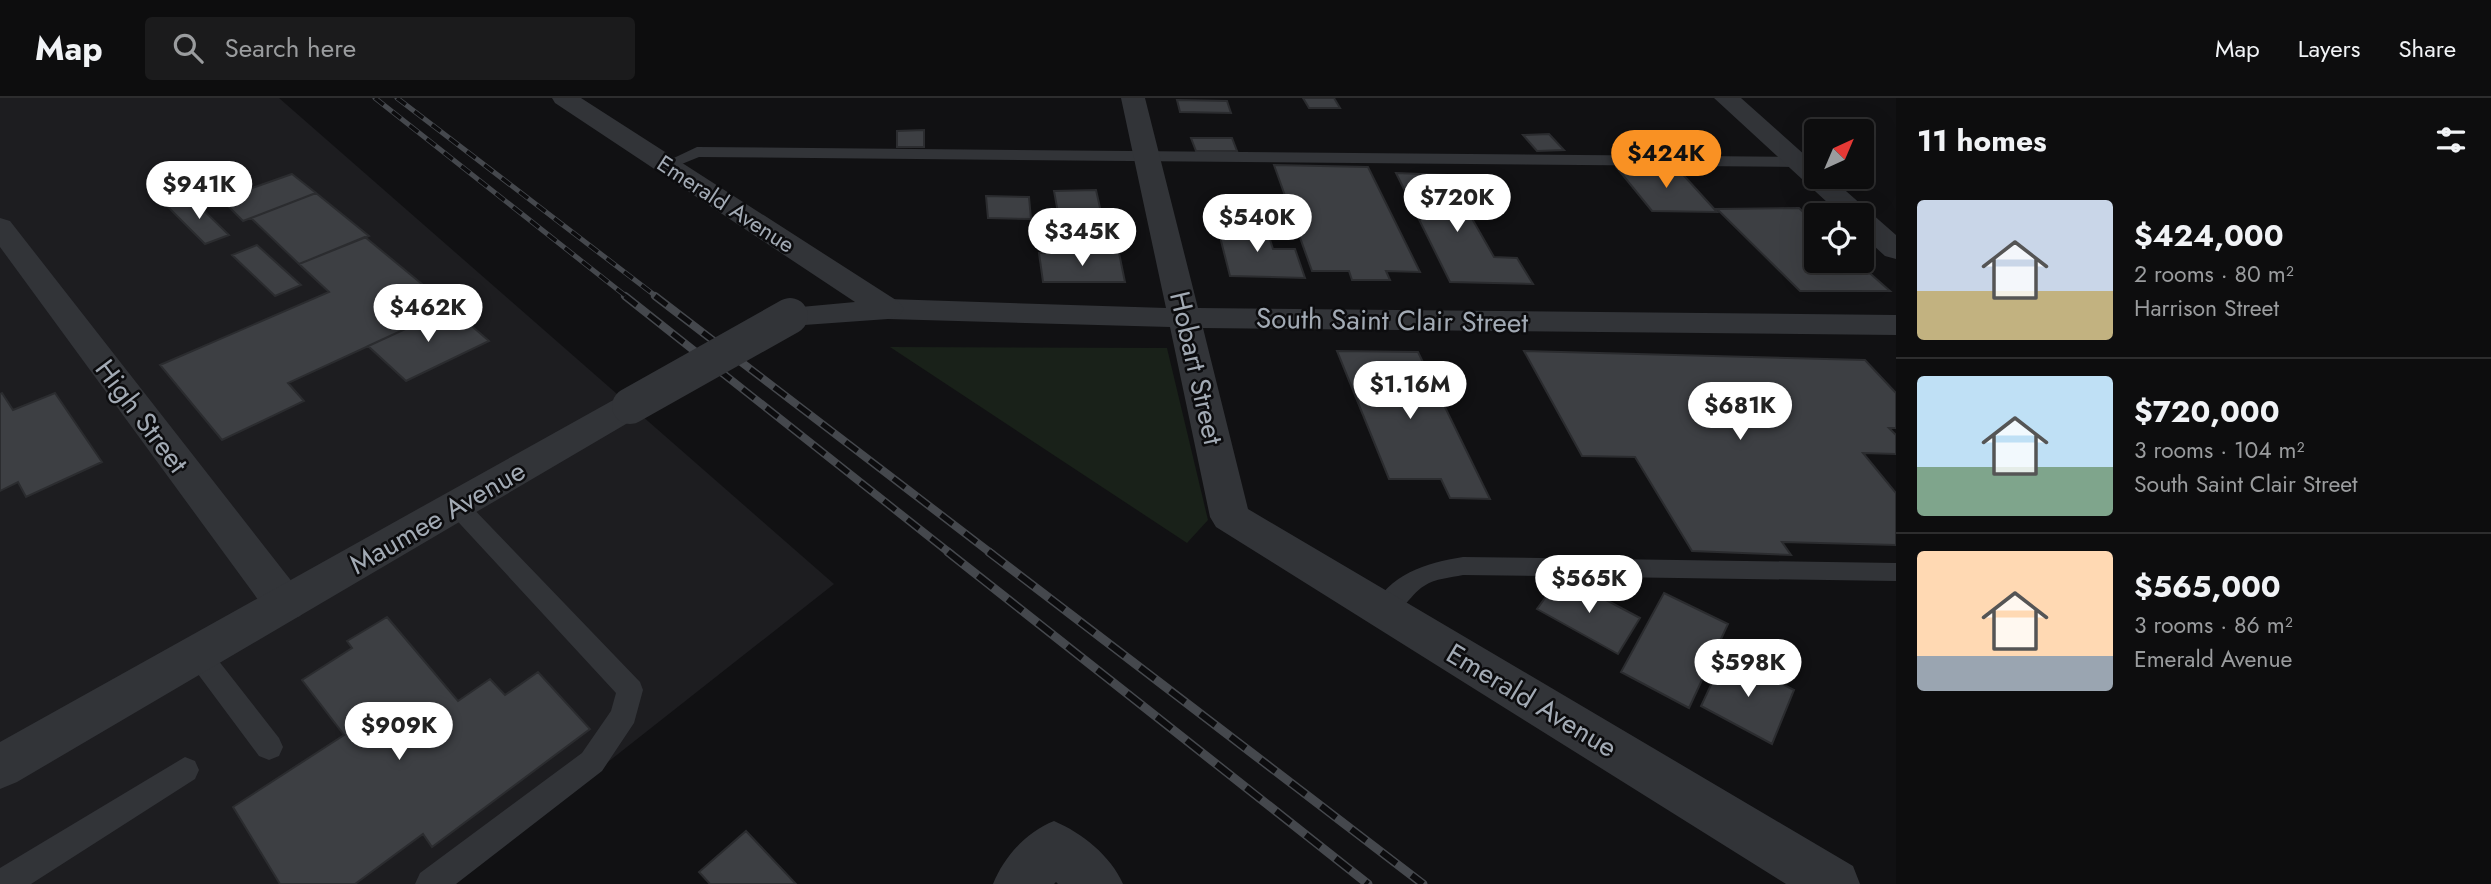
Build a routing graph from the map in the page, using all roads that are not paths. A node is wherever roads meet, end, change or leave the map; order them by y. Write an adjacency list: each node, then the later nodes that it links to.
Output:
1 (564, 98): 6 (street, Emerald Avenue)
2 (1133, 98): 4 (street, Hobart Street)
3 (1726, 98): 5 (street)
4 (1147, 158): 5 (lane); 6 (lane); 12 (street, Hobart Street)
5 (1797, 162): 7 (street)
6 (667, 165): 11 (street, Emerald Avenue)
7 (1843, 203)
8 (0, 227): 17 (street, High Street)
9 (1874, 231): 10 (street)
10 (1896, 250)
11 (888, 309): 12 (street, South Saint Clair Street); 14 (street, Maumee Avenue, bridge)
12 (1186, 318): 13 (street, South Saint Clair Street); 15 (street, Hobart Street)
13 (1896, 325)
14 (457, 506): 17 (street, Maumee Avenue); 24 (lane)
15 (1230, 517): 18 (street, Emerald Avenue)
16 (1896, 572): 18 (lane)
17 (285, 604): 19 (street, Maumee Avenue)
18 (1384, 610): 27 (street, Emerald Avenue)
19 (198, 654): 20 (lane); 21 (street, Maumee Avenue)
20 (269, 747)
21 (0, 767)
22 (185, 770): 23 (lane)
23 (3, 884)
24 (431, 884)
25 (1019, 884): 26 (street)
26 (1097, 884)
27 (1834, 884)

